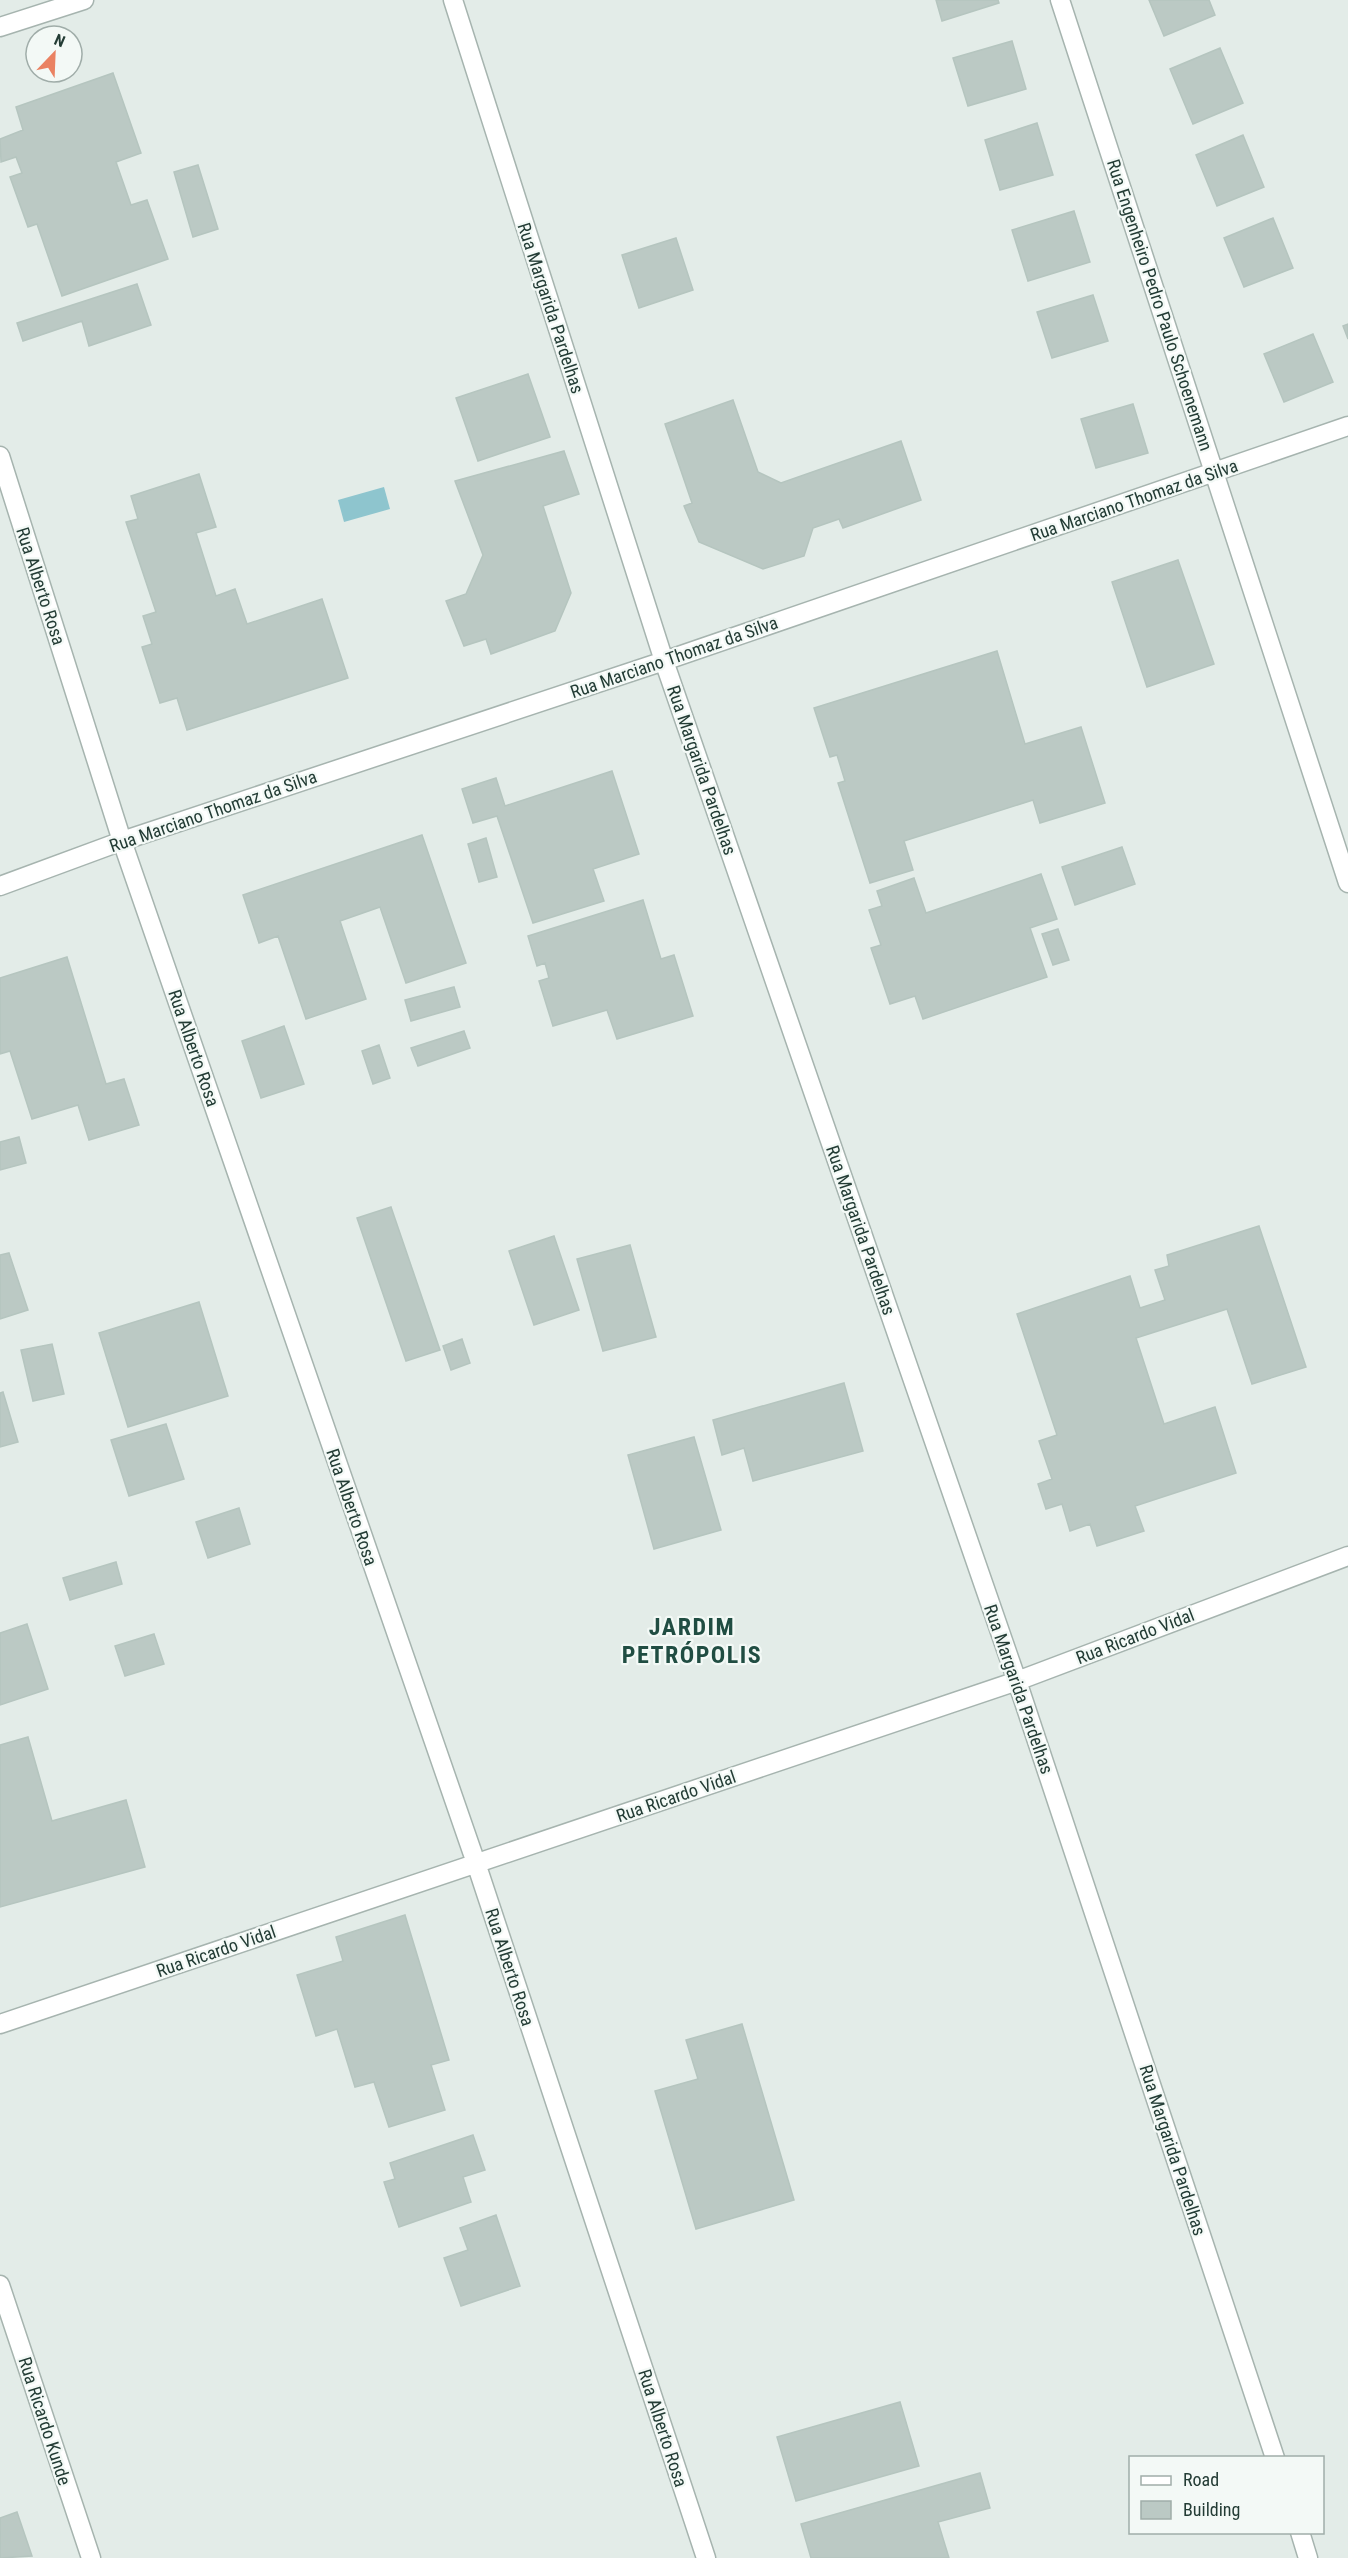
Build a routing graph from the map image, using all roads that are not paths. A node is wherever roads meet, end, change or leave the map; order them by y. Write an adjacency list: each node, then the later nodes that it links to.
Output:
1 (84, 0): 4 (street)
2 (453, 0): 8 (street, Rua Margarida Pardelhas)
3 (1060, 0): 7 (street, Rua Engenheiro Pedro Paulo Schoenemann)
4 (0, 27)
5 (1348, 426): 7 (street, Rua Marciano Thomaz da Silva)
6 (0, 456): 9 (street, Rua Alberto Rosa)
7 (1214, 472): 8 (street, Rua Marciano Thomaz da Silva); 10 (street, Rua Engenheiro Pedro Paulo Schoenemann)
8 (664, 661): 9 (street, Rua Marciano Thomaz da Silva); 13 (street, Rua Margarida Pardelhas)
9 (122, 841): 11 (street, Rua Marciano Thomaz da Silva); 14 (street, Rua Alberto Rosa)
10 (1348, 884)
11 (0, 886)
12 (1348, 1556): 13 (street, Rua Ricardo Vidal)
13 (1017, 1681): 14 (street, Rua Ricardo Vidal); 17 (street, Rua Margarida Pardelhas)
14 (476, 1863): 15 (street, Rua Ricardo Vidal); 20 (street, Rua Alberto Rosa)
15 (0, 2024)
16 (0, 2285): 19 (street, Rua Ricardo Kunde)
17 (1275, 2456)
18 (1301, 2534): 21 (street)
19 (91, 2558)
20 (706, 2558)
21 (1308, 2558)

